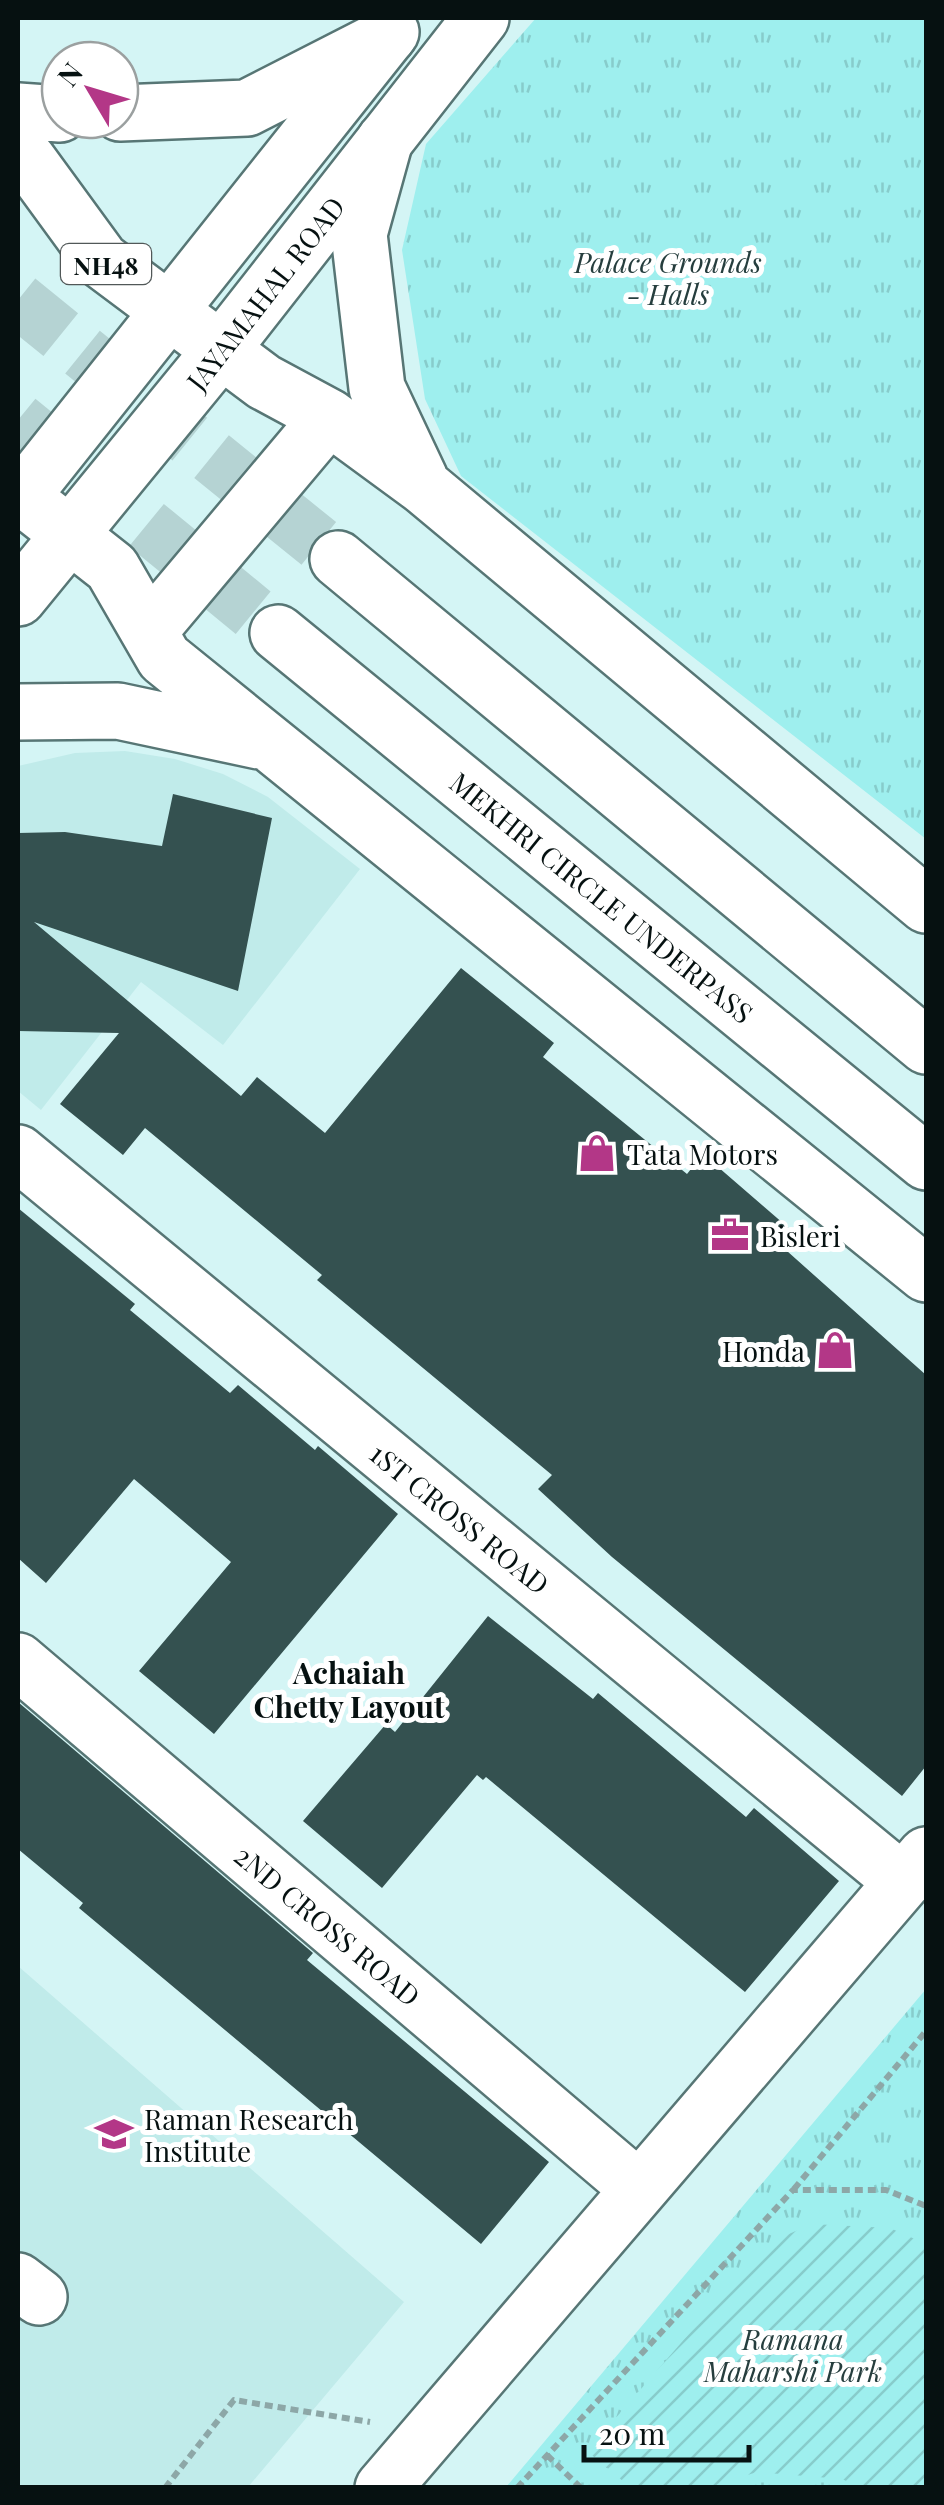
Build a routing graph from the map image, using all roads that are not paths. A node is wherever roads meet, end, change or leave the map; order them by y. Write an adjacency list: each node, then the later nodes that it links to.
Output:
1 (481, 18): 4 (main road, JAYAMAHAL ROAD)
2 (395, 27): 3 (main road); 6 (main road)
3 (140, 113)
4 (385, 140): 7 (main road, JAYAMAHAL ROAD); 9 (main road)
5 (18, 152): 6 (main road, NH48)
6 (169, 311): 7 (main road, NH48); 10 (main road)
7 (221, 350): 8 (main road); 12 (main road, JAYAMAHAL ROAD)
8 (329, 417): 9 (main road); 13 (main road)
9 (423, 486): 17 (main road)
10 (18, 497): 12 (main road)
11 (338, 560): 18 (main road)
12 (45, 566): 13 (main road)
13 (148, 631): 16 (main road)
14 (278, 633): 20 (main road, MEKHRI CIRCLE UNDERPASS)
15 (18, 712): 16 (main road)
16 (272, 744): 21 (main road)
17 (926, 905)
18 (926, 1046)
19 (18, 1154): 23 (main road, 1ST CROSS ROAD)
20 (926, 1162)
21 (926, 1274)
22 (18, 1661): 24 (main road, 2ND CROSS ROAD)
23 (915, 1868): 24 (main road)
24 (639, 2189): 25 (main road)
25 (383, 2488)

